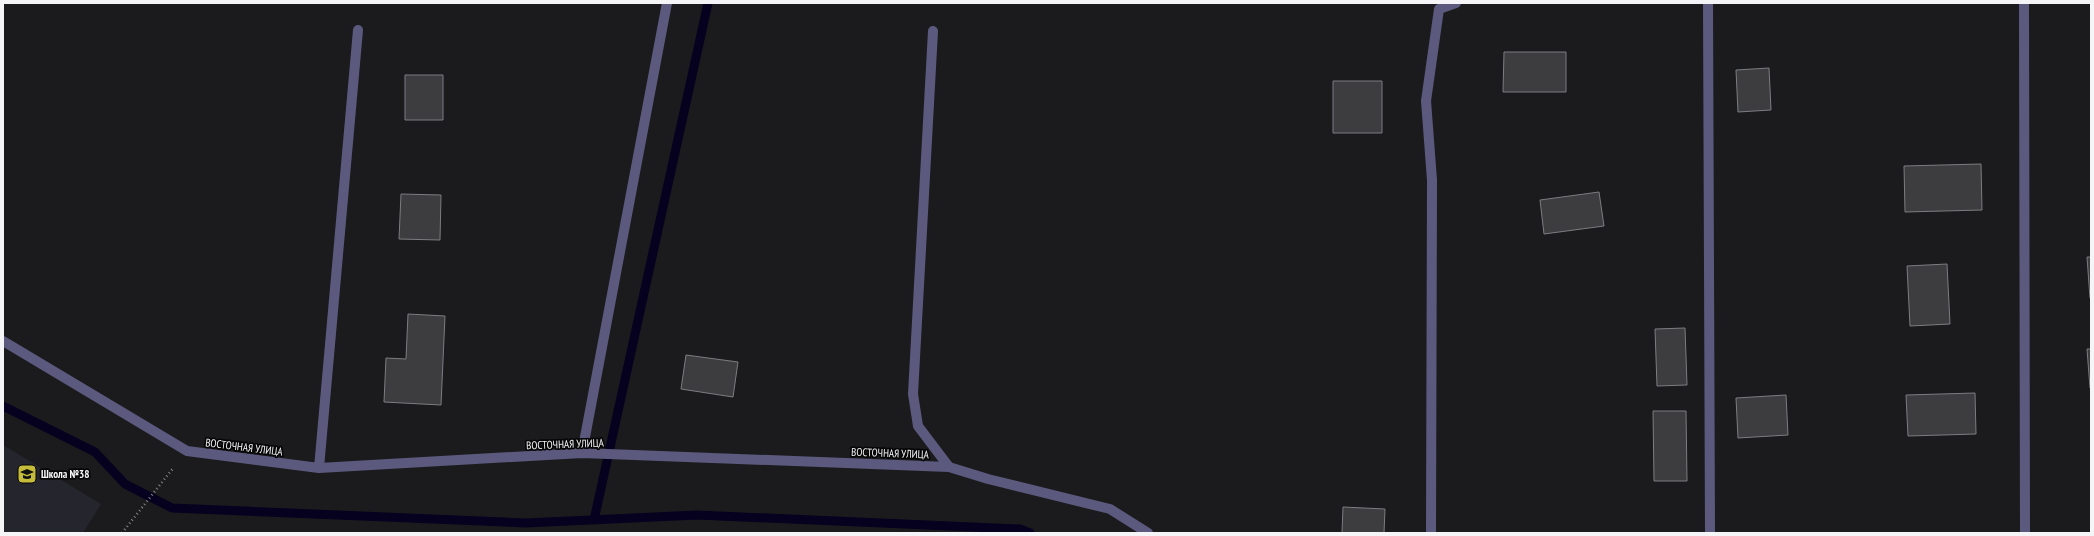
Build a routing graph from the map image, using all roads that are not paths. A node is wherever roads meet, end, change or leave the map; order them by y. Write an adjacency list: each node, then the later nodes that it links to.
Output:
1 (667, 3): 8 (street)
2 (1456, 3): 12 (street)
3 (1708, 3): 13 (street)
4 (2024, 3): 14 (street)
5 (358, 30): 10 (street)
6 (934, 31): 9 (street)
7 (3, 341): 10 (street, ВОСТОЧНАЯ УЛИЦА)
8 (582, 453): 9 (street, ВОСТОЧНАЯ УЛИЦА); 10 (street, ВОСТОЧНАЯ УЛИЦА)
9 (949, 467): 11 (street, ВОСТОЧНАЯ УЛИЦА)
10 (319, 468)
11 (1148, 533)
12 (1431, 533)
13 (1710, 533)
14 (2025, 533)

